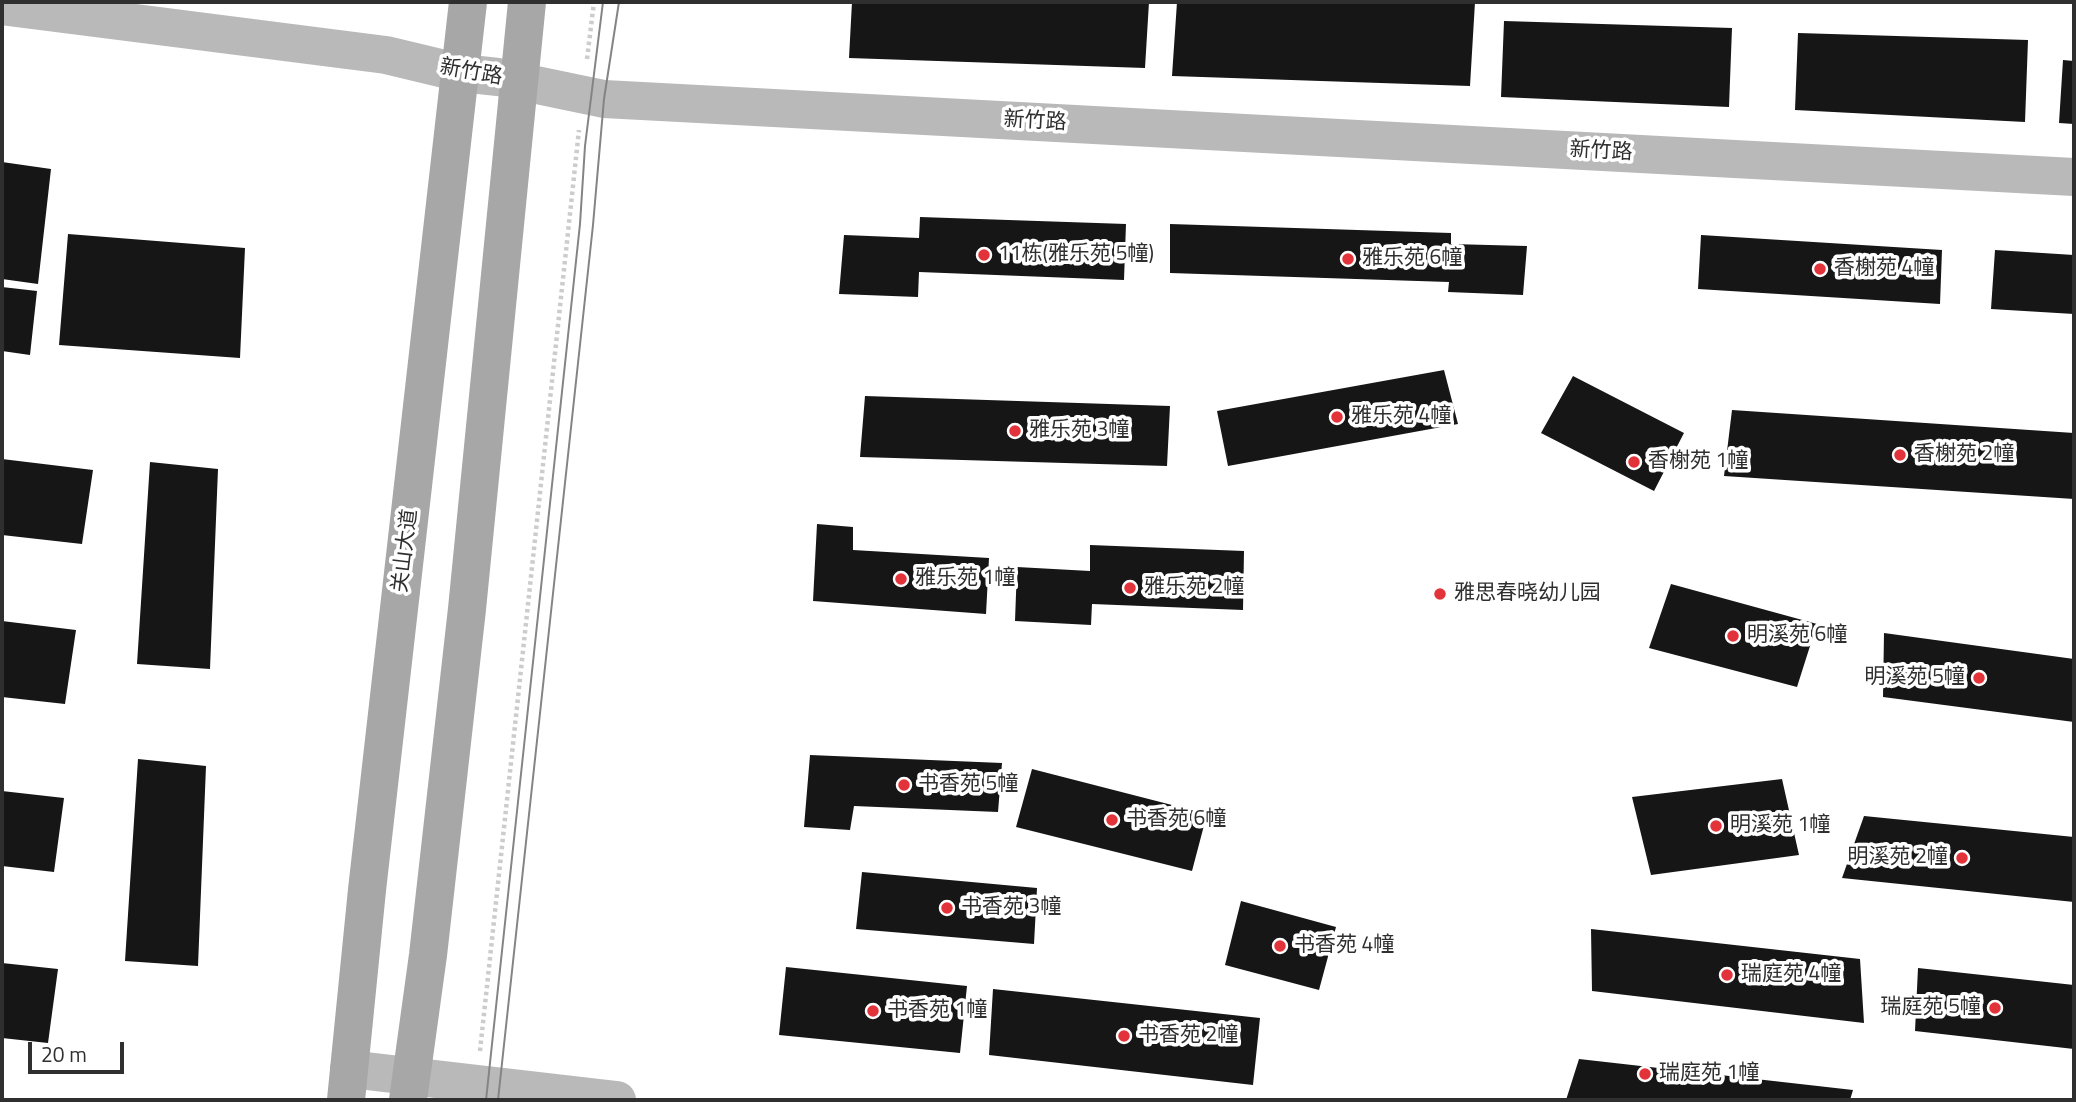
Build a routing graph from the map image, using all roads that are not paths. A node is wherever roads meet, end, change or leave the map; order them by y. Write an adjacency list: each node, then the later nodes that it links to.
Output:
1 (468, 2): 4 (main road, 关山大道)
2 (527, 2): 5 (main road)
3 (2, 6): 4 (main road, 新竹路)
4 (461, 73): 5 (main road, 新竹路); 7 (main road, 关山大道)
5 (518, 82): 6 (main road, 新竹路); 8 (main road)
6 (2074, 177)
7 (348, 1085): 8 (main road)
8 (410, 1088): 9 (main road)
9 (617, 1100)

